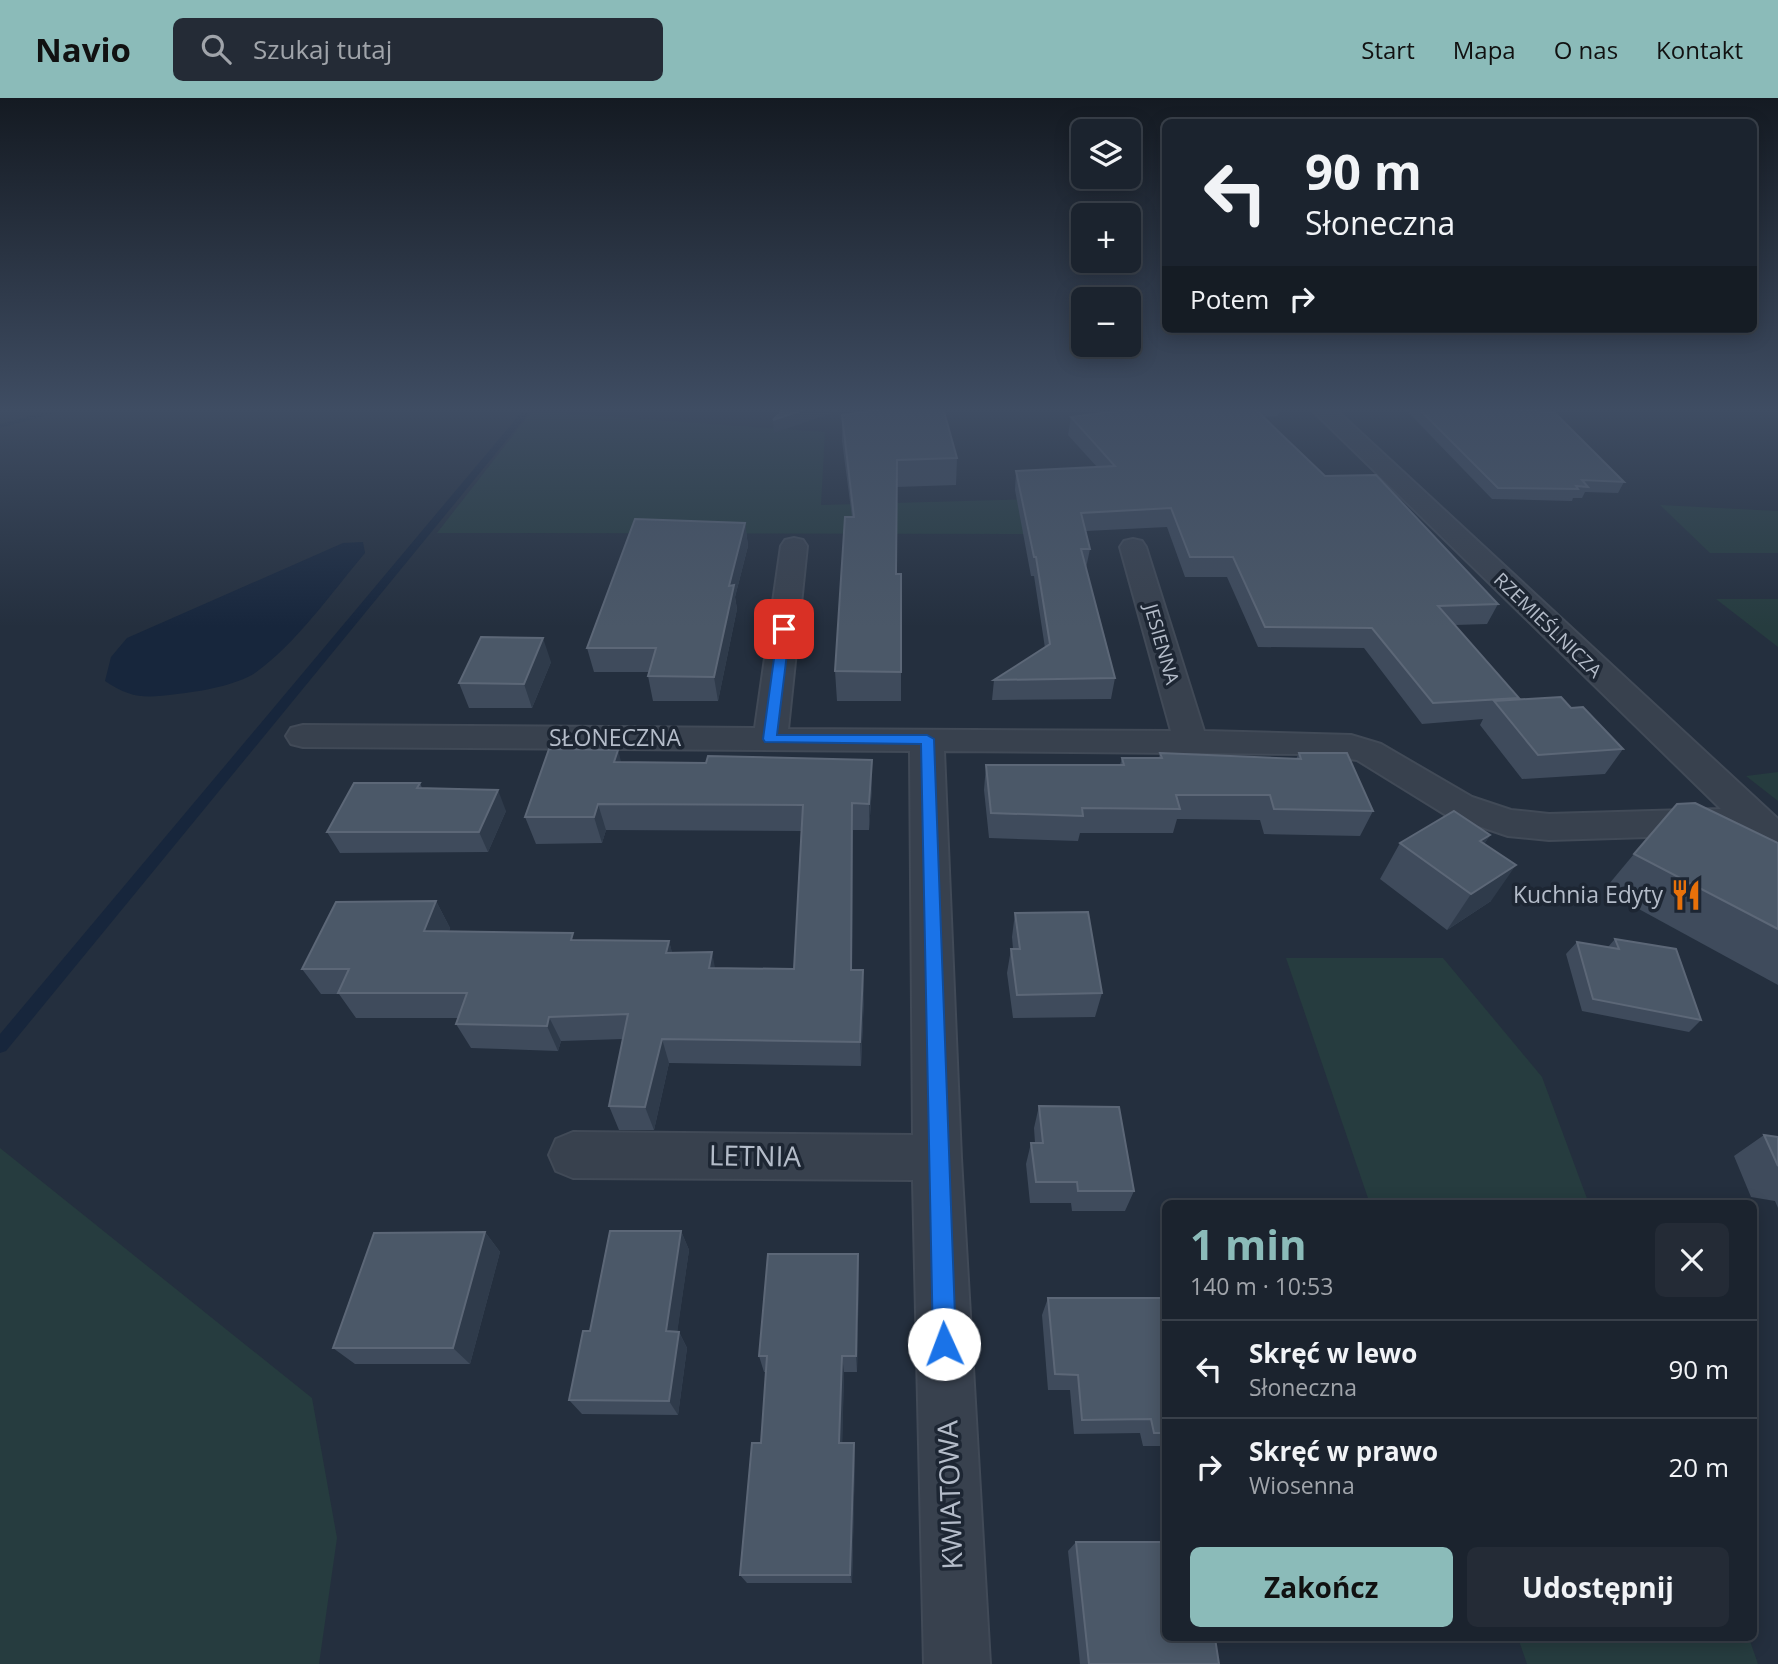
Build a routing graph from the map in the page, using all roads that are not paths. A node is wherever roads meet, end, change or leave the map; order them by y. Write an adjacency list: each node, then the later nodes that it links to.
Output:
1 (1398, 481): 8 (street, RZEMIEŚLNICZA)
2 (794, 547): 5 (street)
3 (1133, 547): 7 (street, JESIENNA)
4 (303, 736): 5 (street, SŁONECZNA)
5 (770, 739): 6 (street, SŁONECZNA)
6 (927, 739): 7 (street, SŁONECZNA); 10 (street, KWIATOWA)
7 (1190, 740): 8 (street, SŁONECZNA)
8 (1766, 829)
9 (573, 1155): 10 (street, LETNIA)
10 (937, 1158): 11 (street, KWIATOWA)
11 (957, 1664)

